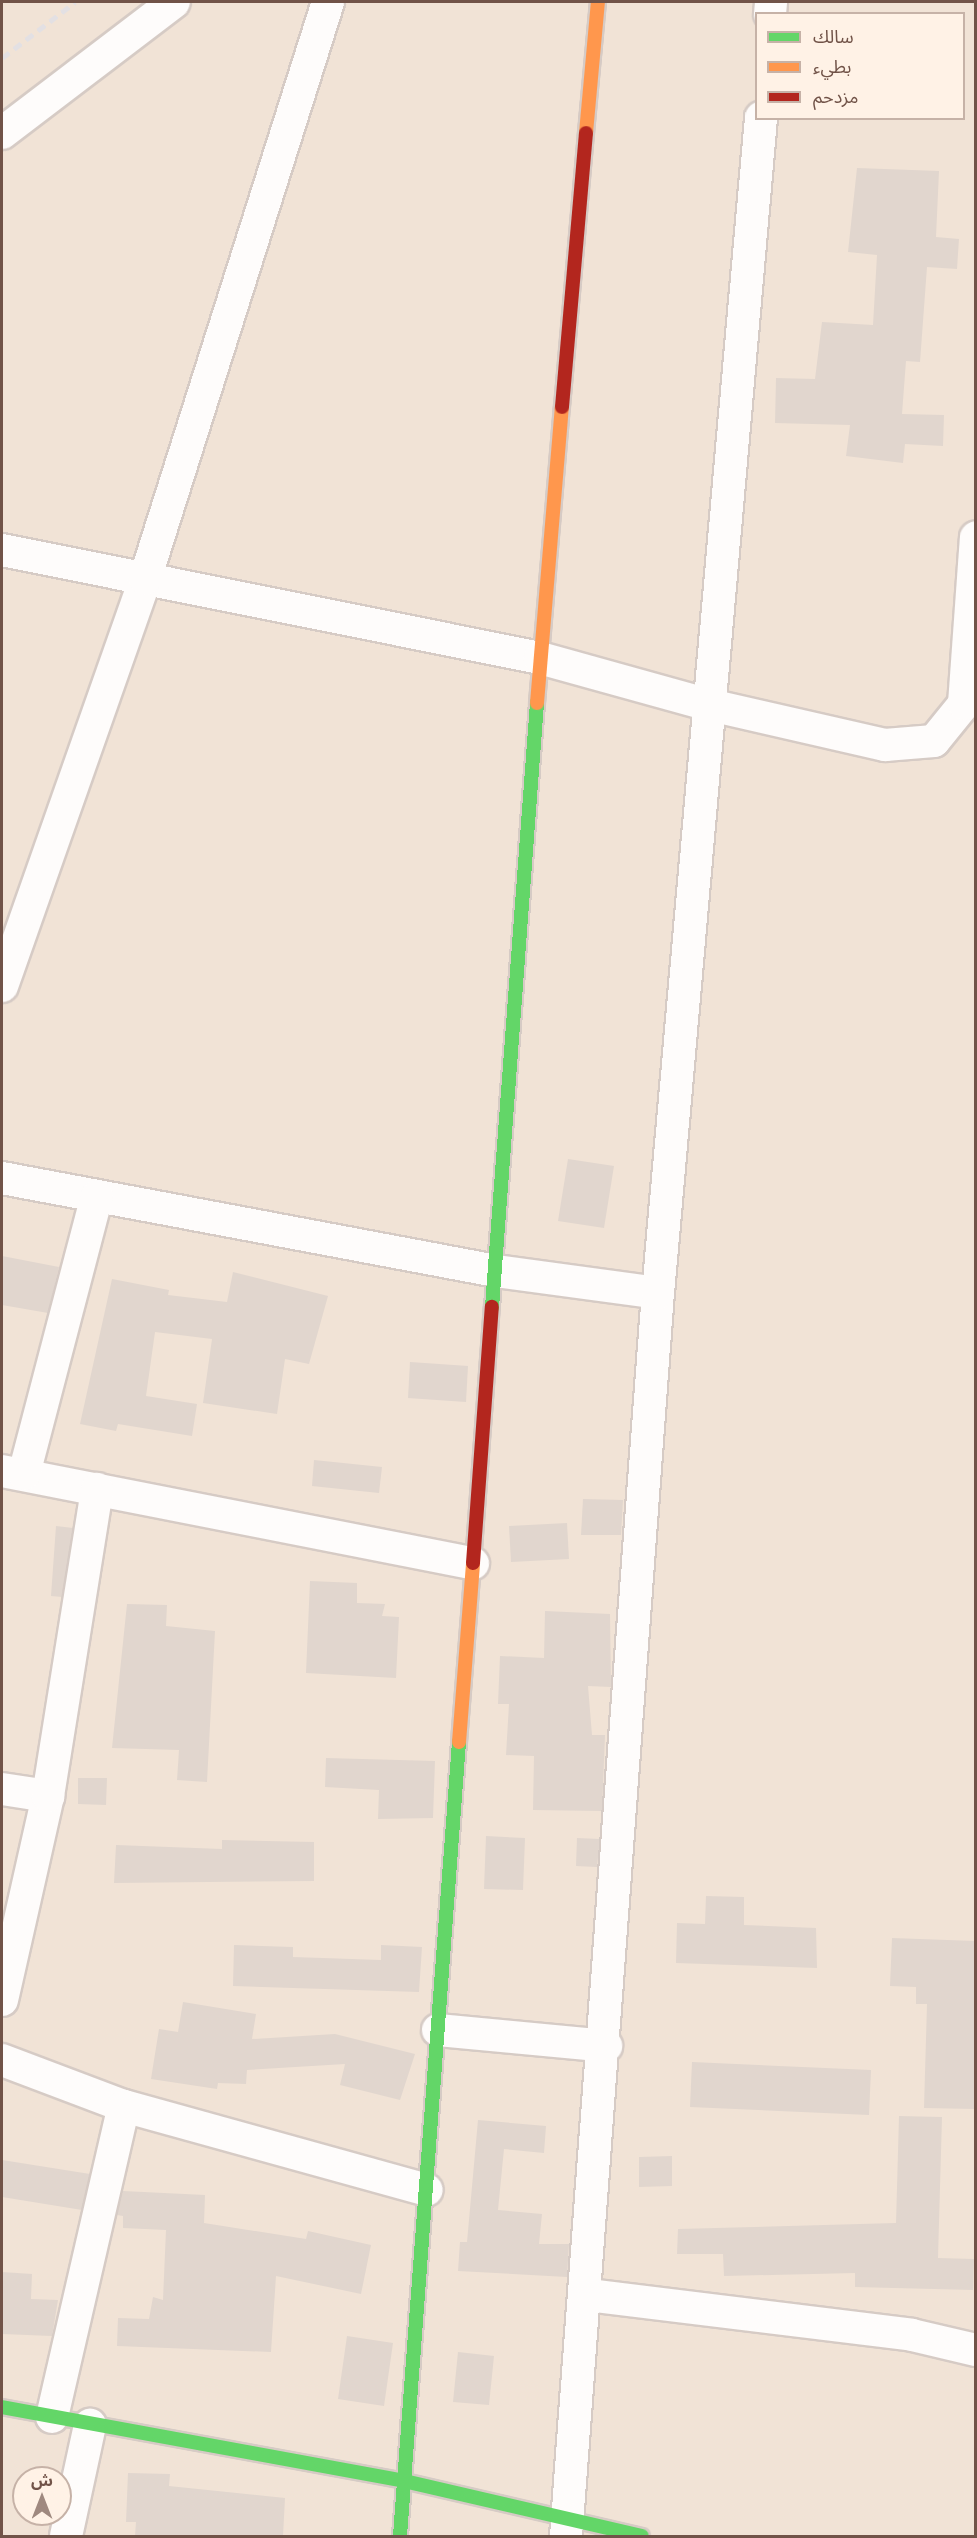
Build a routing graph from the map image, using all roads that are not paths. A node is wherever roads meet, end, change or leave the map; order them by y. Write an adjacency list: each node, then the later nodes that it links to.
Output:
1 (174, 2): 5 (street)
2 (328, 2): 8 (street)
3 (598, 2): 9 (street)
4 (761, 120): 10 (street)
5 (2, 133)
6 (975, 537): 10 (street)
7 (2, 550): 8 (street)
8 (145, 579): 9 (street); 11 (street)
9 (540, 657): 10 (street); 14 (street)
10 (710, 705): 15 (street)
11 (2, 986)
12 (2, 1178): 13 (street)
13 (97, 1196): 14 (street); 16 (street)
14 (496, 1271): 15 (street); 18 (street)
15 (658, 1293): 23 (street)
16 (13, 1473): 17 (street)
17 (97, 1489): 18 (street); 20 (street)
18 (473, 1563): 22 (street)
19 (2, 1789): 20 (street)
20 (48, 1796): 21 (street)
21 (2, 2000)
22 (438, 2030): 23 (street); 26 (street)
23 (606, 2046): 27 (street)
24 (2, 2060): 25 (street)
25 (124, 2106): 26 (street); 30 (street)
26 (426, 2190): 32 (street)
27 (588, 2295): 28 (street); 33 (street)
28 (975, 2350)
29 (2, 2408): 30 (street)
30 (52, 2417): 31 (street)
31 (90, 2425): 32 (street); 34 (street)
32 (404, 2481): 33 (street); 35 (street)
33 (567, 2527): 36 (street)
34 (66, 2536)
35 (400, 2536)
36 (642, 2536)

